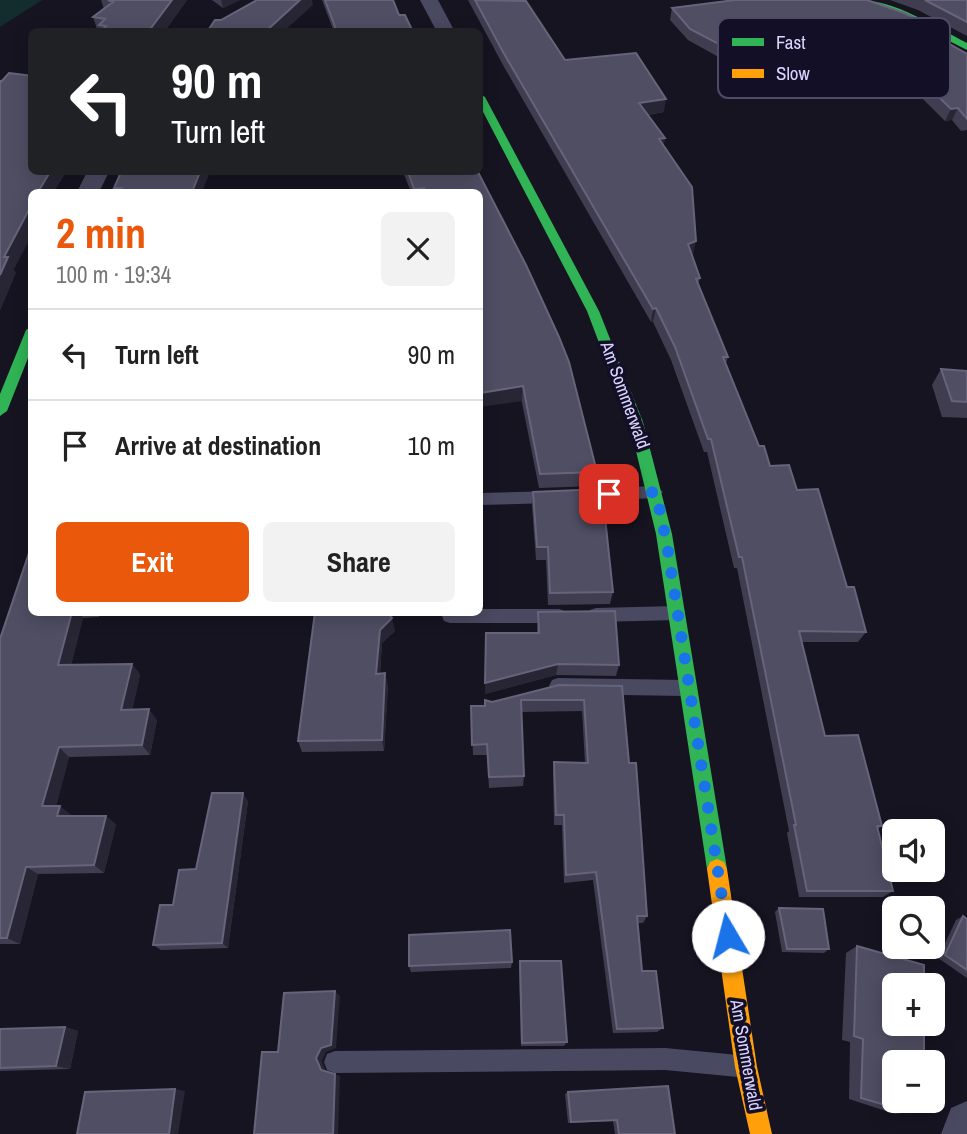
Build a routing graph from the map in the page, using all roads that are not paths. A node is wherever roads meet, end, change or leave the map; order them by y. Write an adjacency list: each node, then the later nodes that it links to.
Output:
1 (429, 0): 4 (street)
2 (862, 0): 3 (street)
3 (911, 18)
4 (444, 28)
5 (950, 38): 6 (street)
6 (967, 47)
7 (483, 103): 10 (street, Am Sommerwald)
8 (28, 340): 9 (street)
9 (0, 411)
10 (656, 492): 11 (lane); 12 (street, Am Sommerwald)
11 (483, 499)
12 (677, 614): 13 (lane); 14 (street, Am Sommerwald)
13 (450, 617)
14 (689, 688): 15 (lane); 17 (street, Am Sommerwald)
15 (537, 692)
16 (335, 1062): 17 (lane)
17 (746, 1067): 19 (street, Am Sommerwald)
18 (967, 1124): 20 (street)
19 (761, 1134)
20 (964, 1134)

